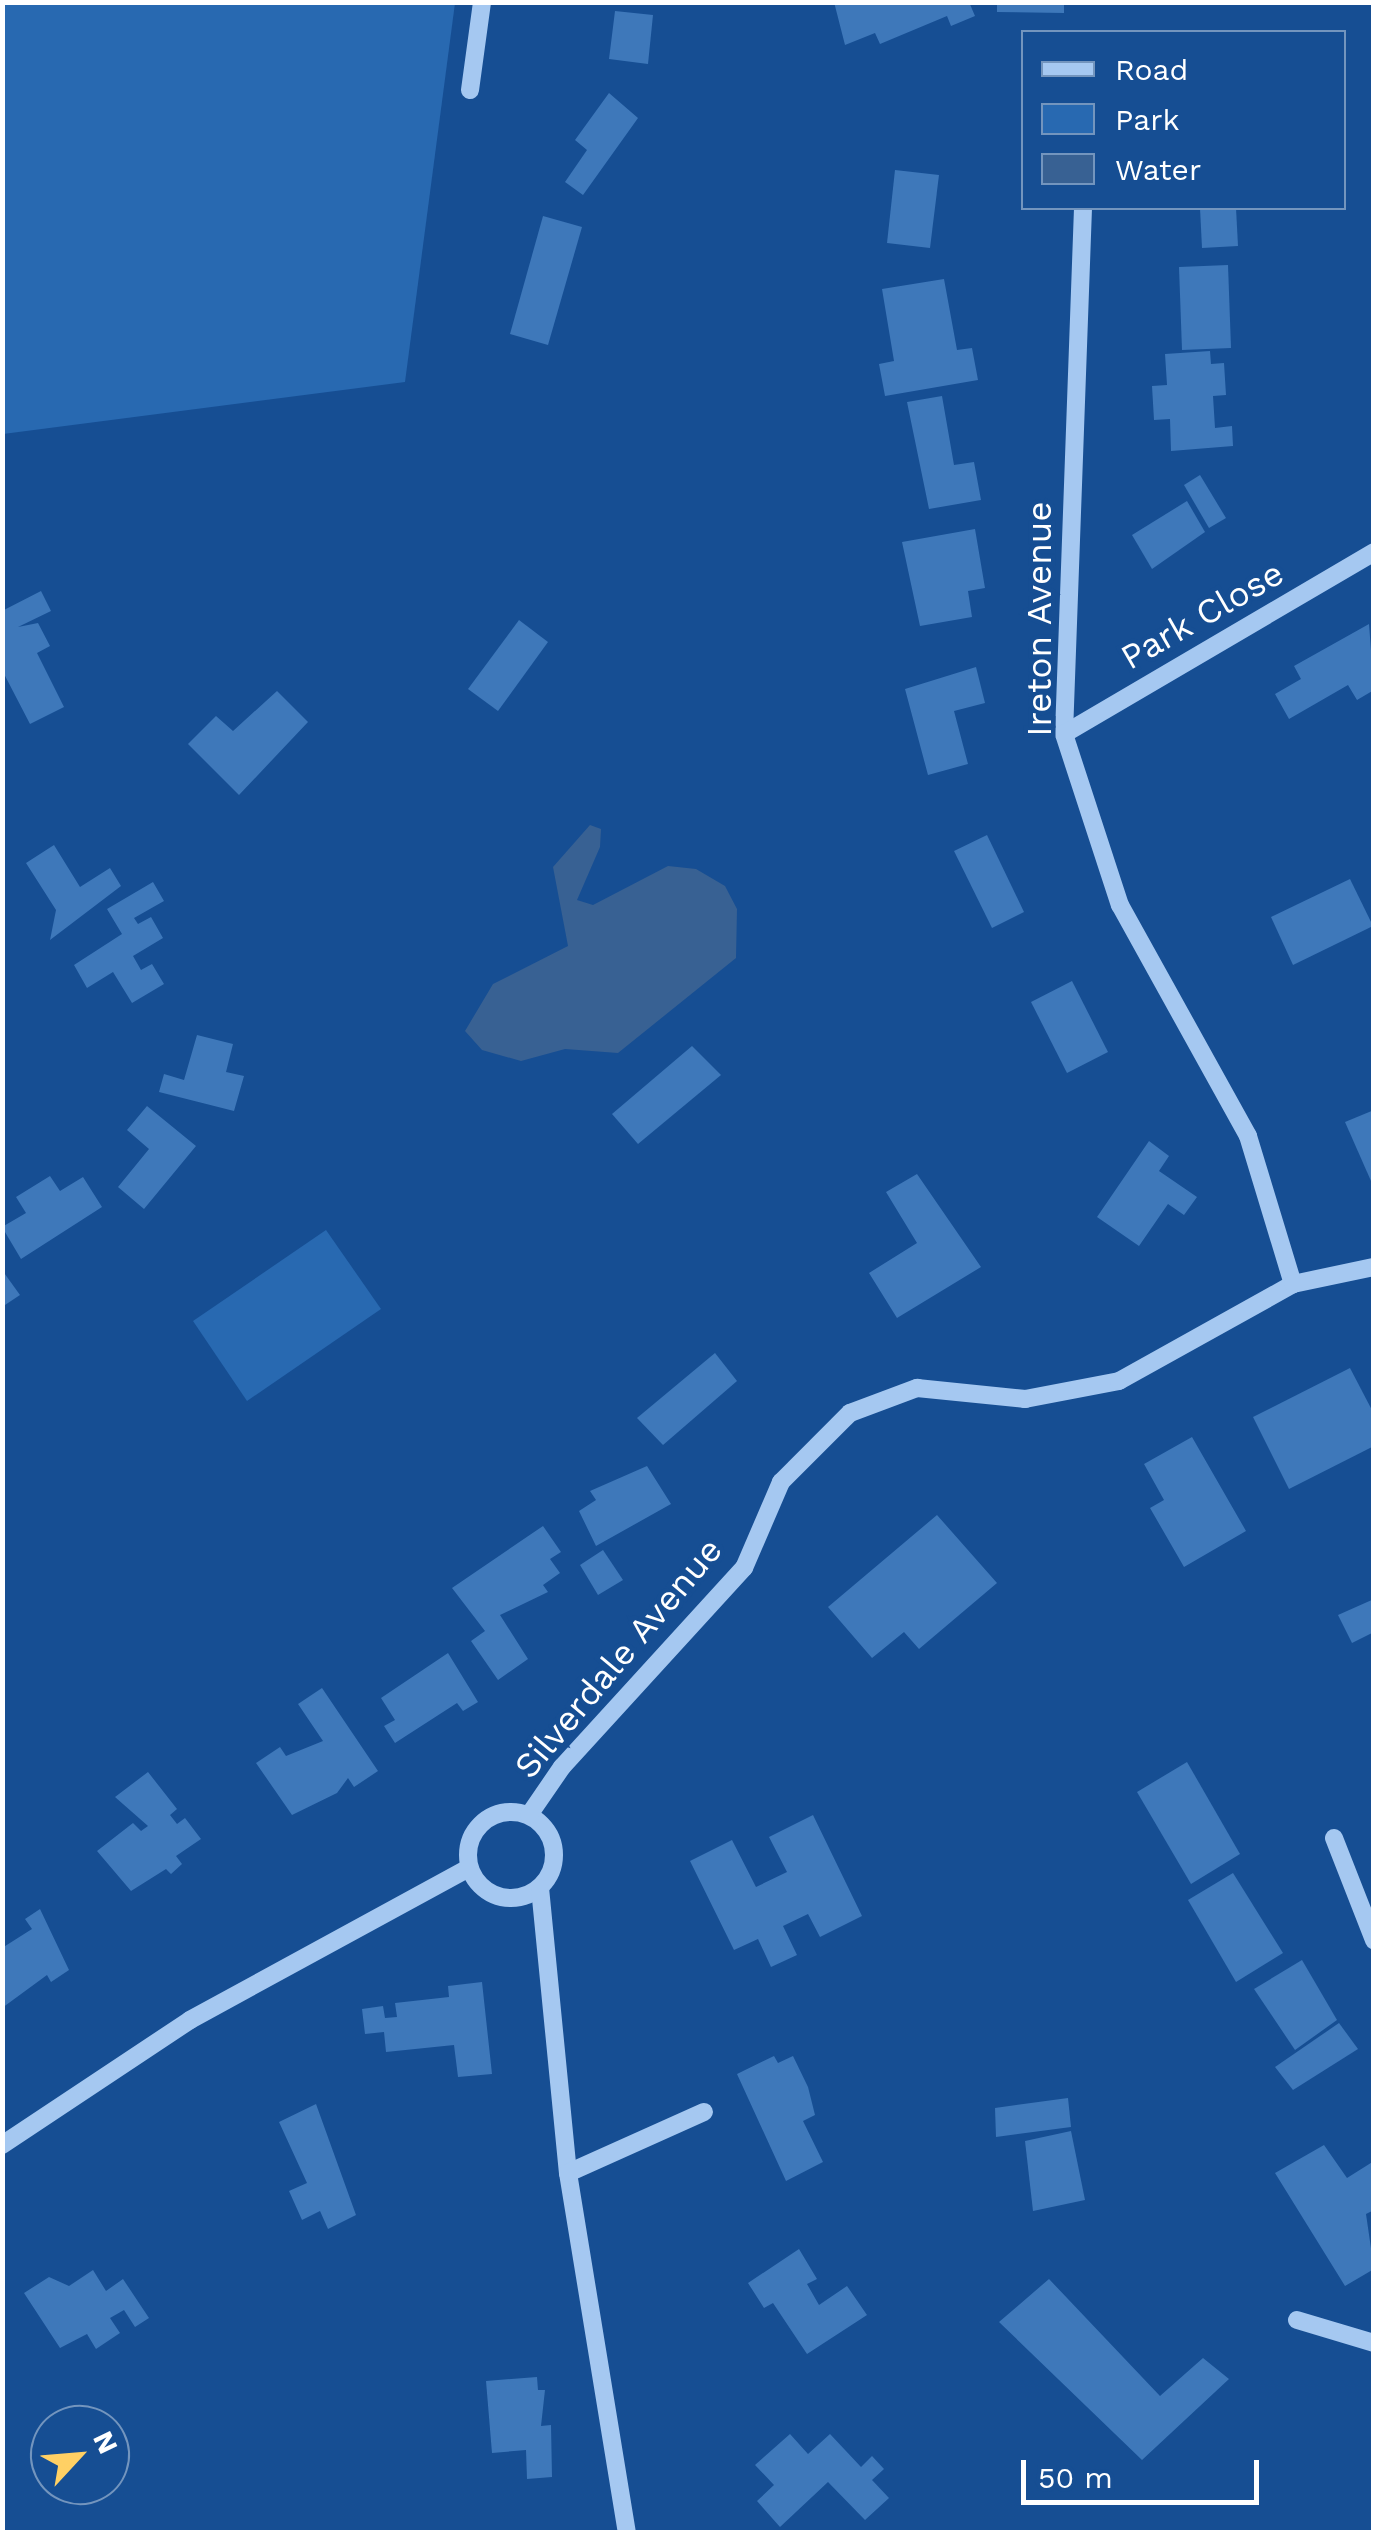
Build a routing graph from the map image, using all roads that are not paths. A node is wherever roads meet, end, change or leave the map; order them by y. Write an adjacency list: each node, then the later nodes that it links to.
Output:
1 (482, 2): 2 (street)
2 (470, 90)
3 (1083, 210): 5 (street, Ireton Avenue)
4 (1374, 552): 5 (street, Park Close)
5 (1064, 734): 7 (street, Ireton Avenue)
6 (1374, 1266): 7 (street, Silverdale Avenue)
7 (1293, 1284): 8 (street, Silverdale Avenue)
8 (529, 1815): 10 (street); 11 (street)
9 (1334, 1838): 12 (street)
10 (469, 1868): 11 (street); 14 (street)
11 (540, 1888): 15 (street)
12 (1374, 1940)
13 (704, 2112): 15 (street)
14 (2, 2145)
15 (568, 2173): 18 (street)
16 (1297, 2320): 17 (street)
17 (1374, 2343)
18 (627, 2532)

